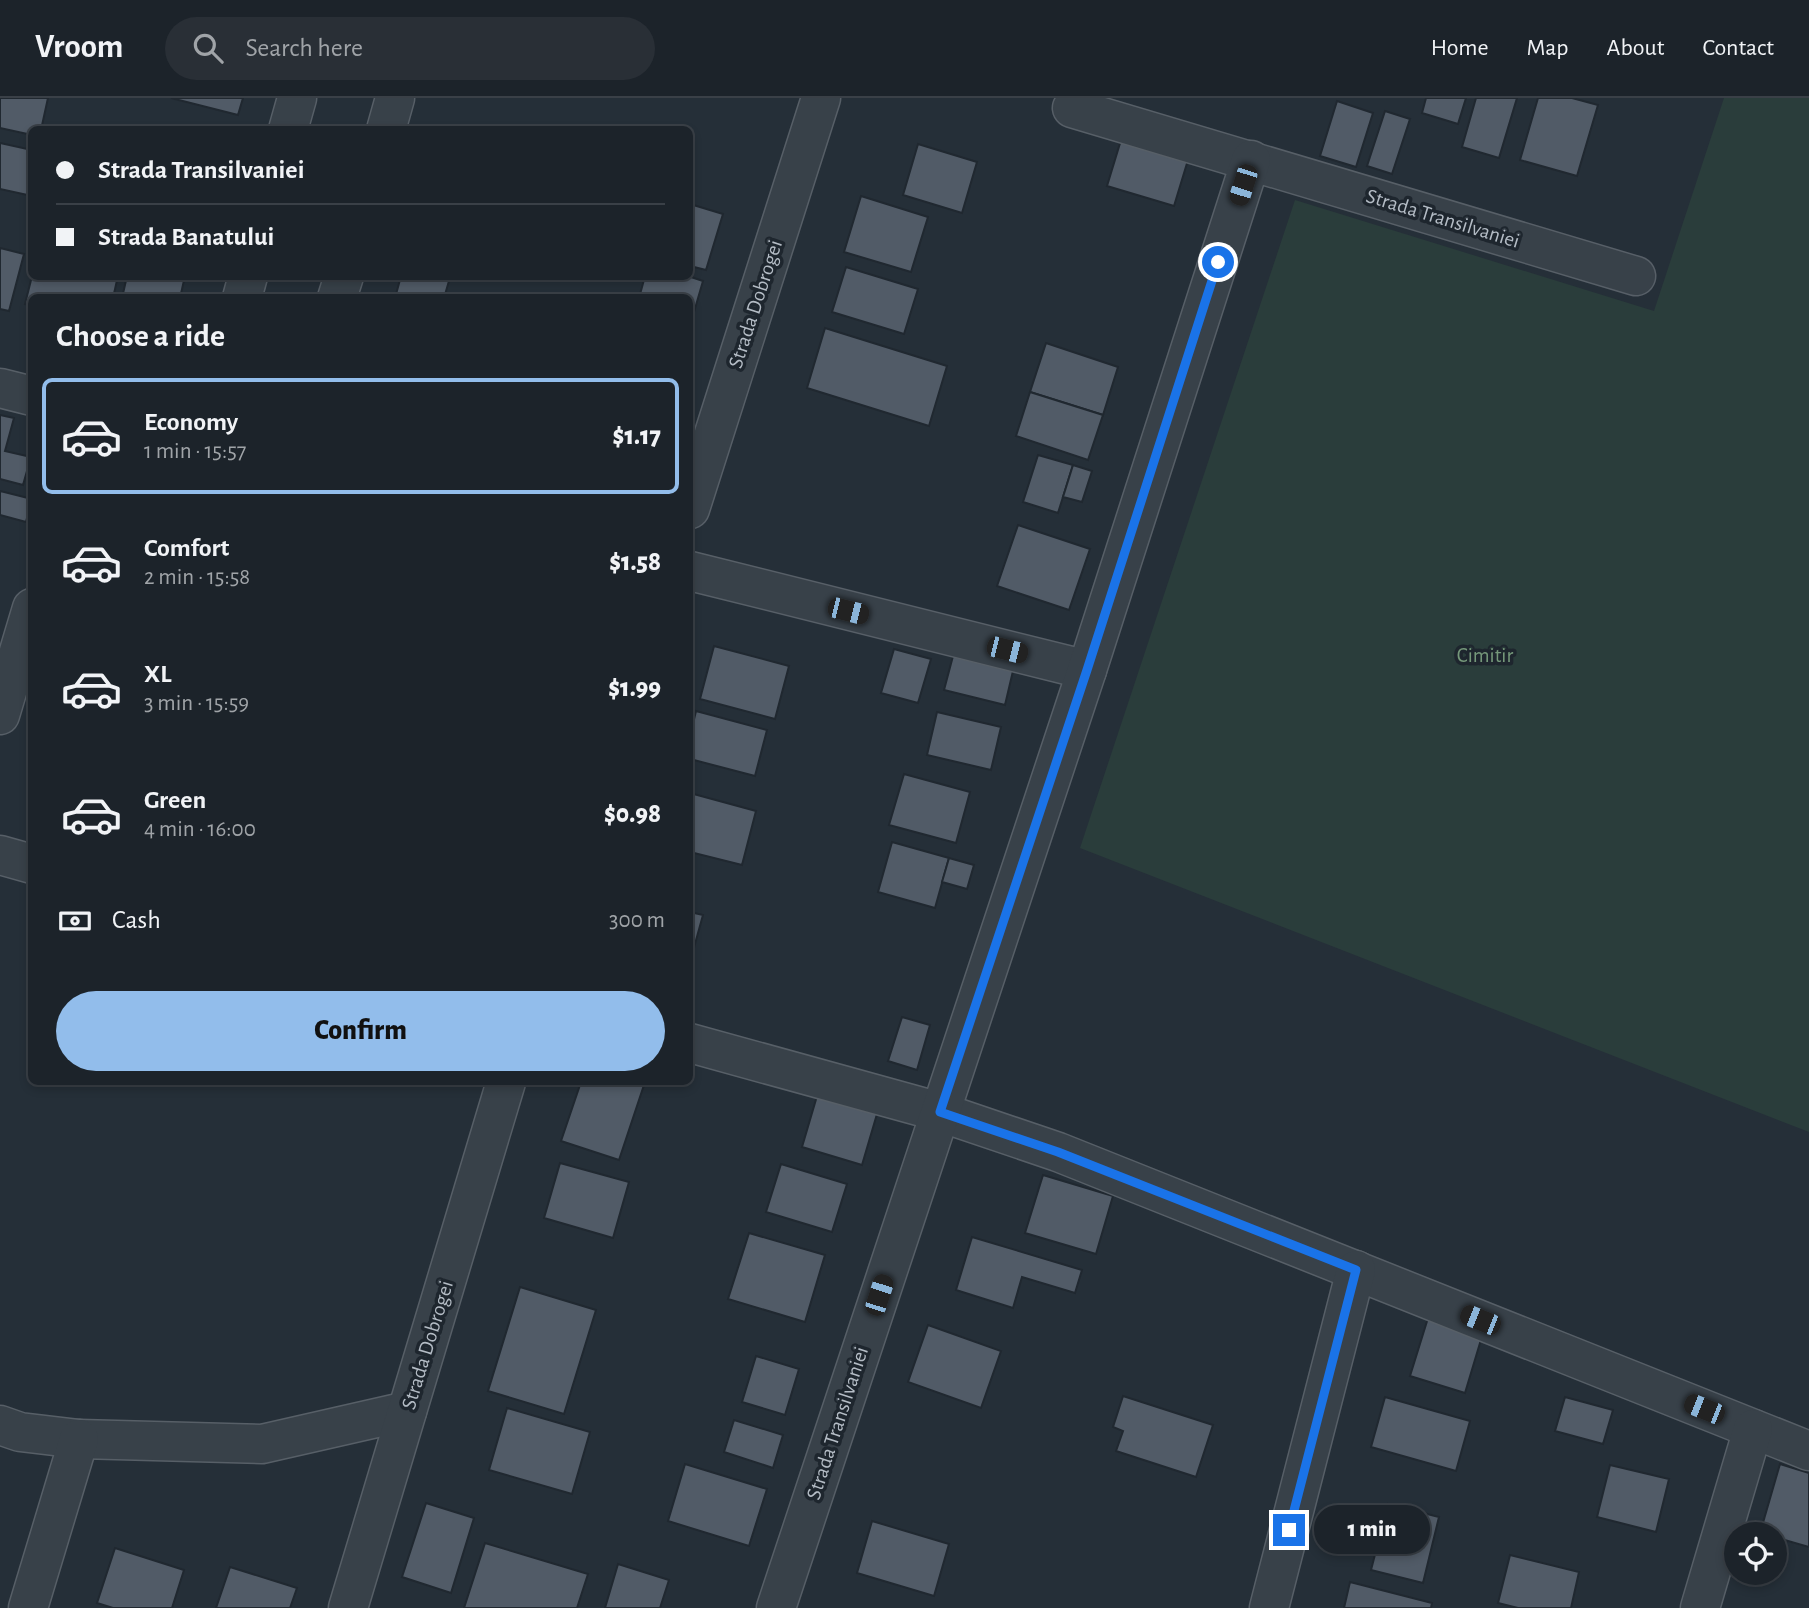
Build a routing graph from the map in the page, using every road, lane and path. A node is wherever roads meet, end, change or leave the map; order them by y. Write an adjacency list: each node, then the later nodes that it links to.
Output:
1 (297, 98): 5 (street)
2 (395, 98): 6 (street)
3 (821, 98): 11 (street, Strada Dobrogei)
4 (1072, 108): 7 (street, Strada Transilvaniei)
5 (289, 126)
6 (387, 126)
7 (1251, 160): 8 (street, Strada Transilvaniei); 15 (street, Strada Transilvaniei)
8 (1636, 276)
9 (0, 387): 10 (street)
10 (28, 395)
11 (693, 500)
12 (693, 572): 15 (street)
13 (28, 635): 14 (street)
14 (24, 662): 16 (street)
15 (1087, 670): 21 (street, Strada Transilvaniei)
16 (0, 715)
17 (0, 855): 18 (street)
18 (28, 863)
19 (693, 1044): 21 (street)
20 (505, 1085): 23 (street, Strada Dobrogei)
21 (940, 1112): 22 (street); 30 (street, Strada Transilvaniei)
22 (1356, 1270): 25 (street); 31 (street)
23 (407, 1411): 26 (street); 29 (street, Strada Dobrogei)
24 (0, 1425): 26 (street)
25 (1754, 1429): 27 (street); 32 (street)
26 (79, 1439): 28 (street)
27 (1809, 1451)
28 (28, 1608)
29 (348, 1608)
30 (776, 1608)
31 (1269, 1608)
32 (1700, 1608)

